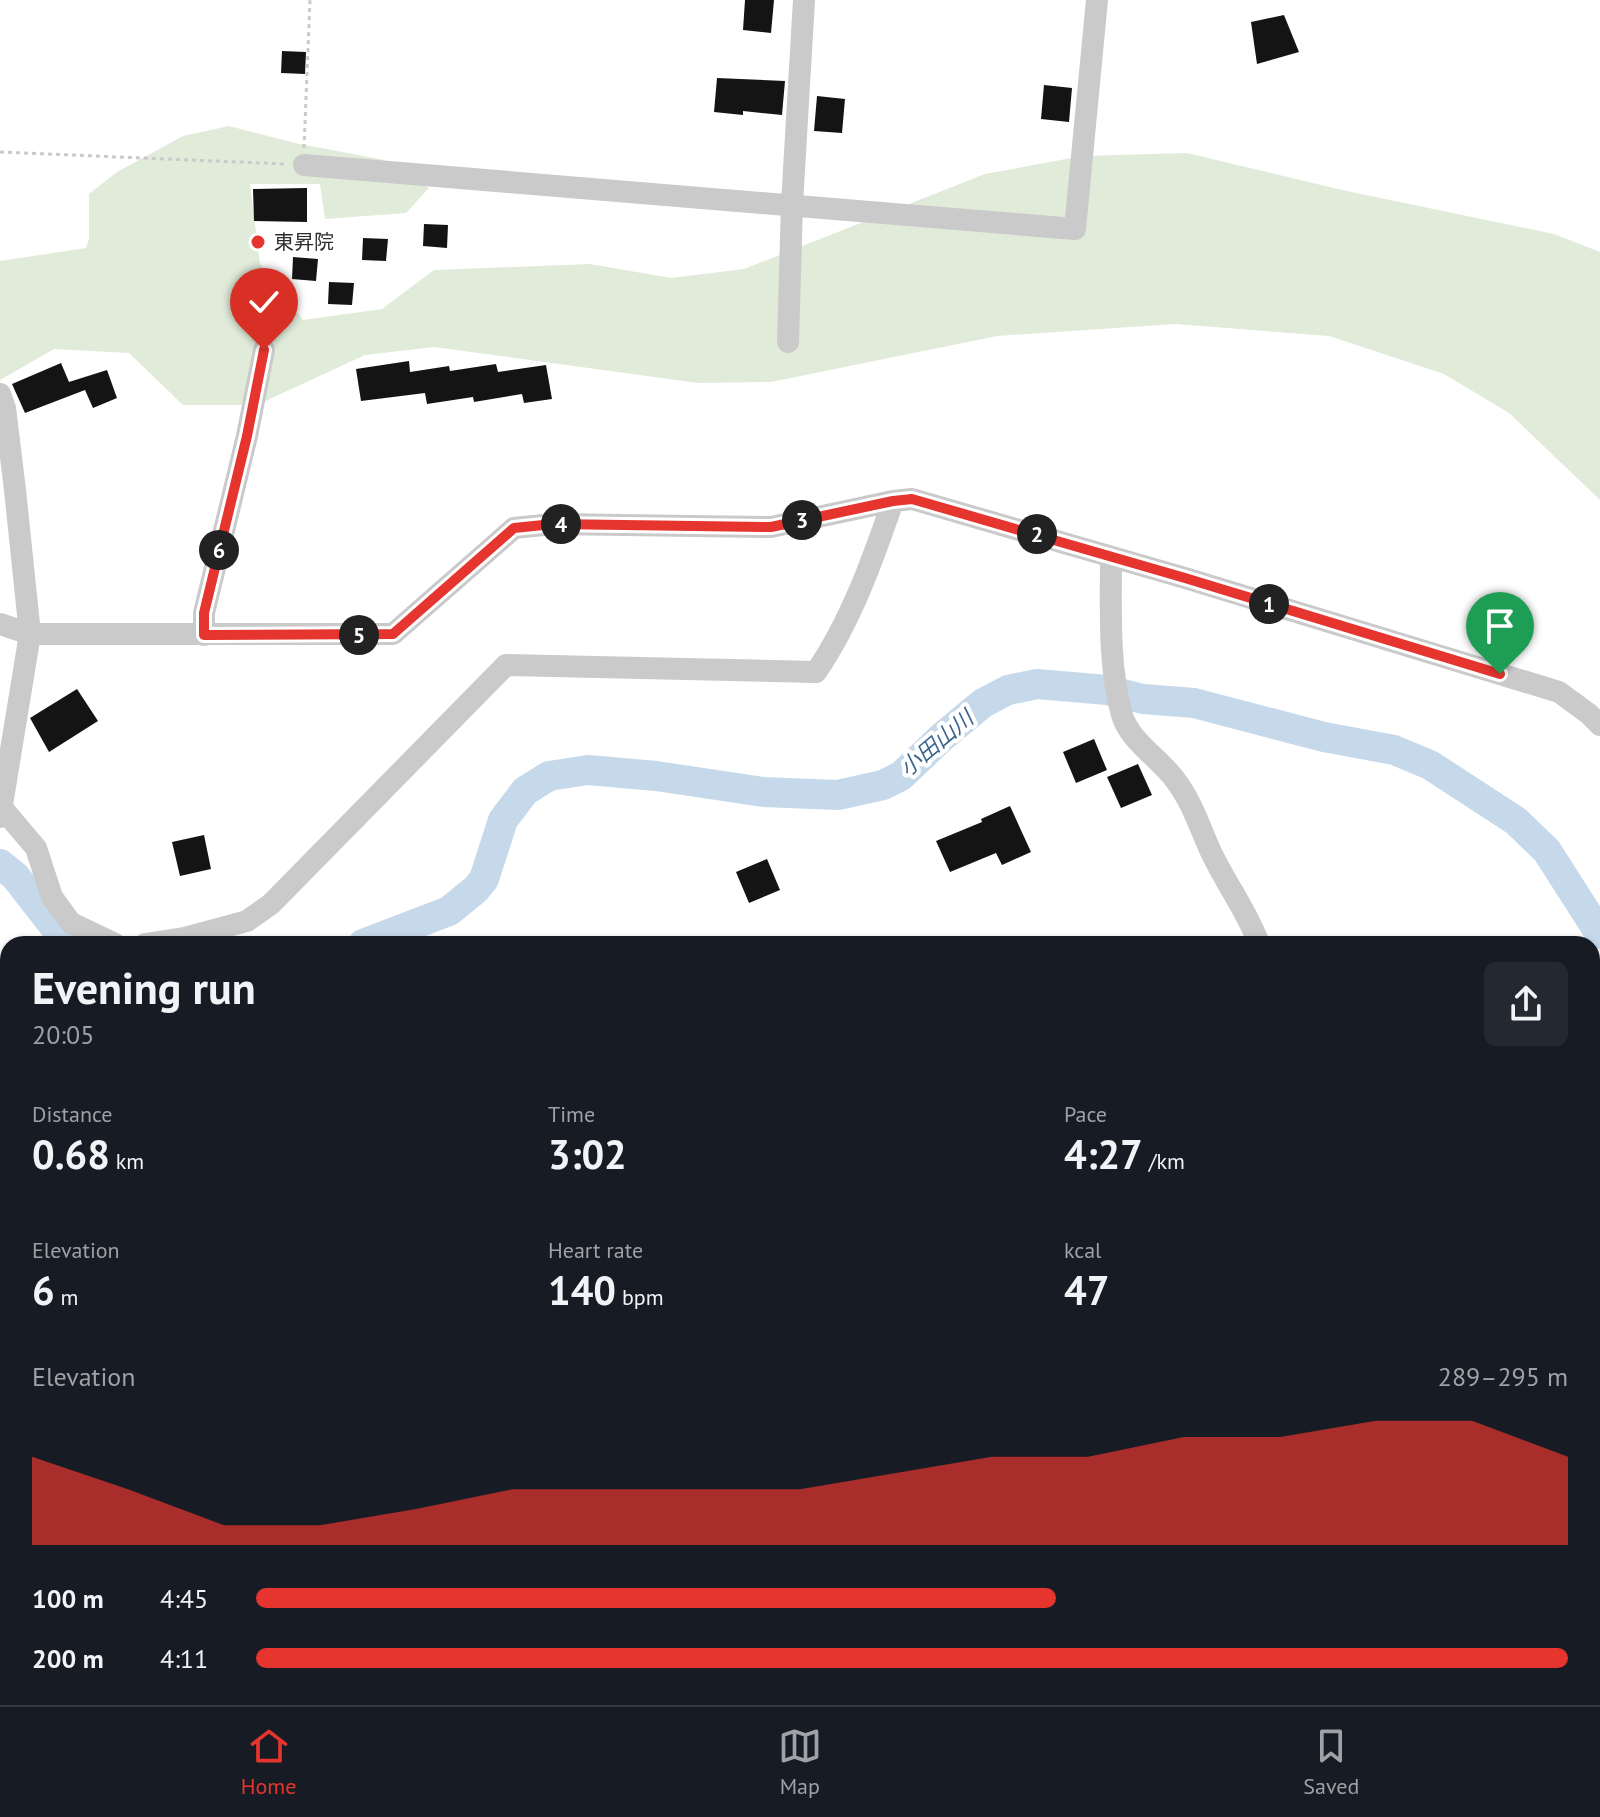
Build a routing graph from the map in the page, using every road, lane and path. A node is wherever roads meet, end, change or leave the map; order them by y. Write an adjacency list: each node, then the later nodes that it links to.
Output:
1 (310, 0): 5 (path)
2 (804, 0): 6 (street)
3 (1097, 0): 6 (street)
4 (0, 152): 5 (path)
5 (304, 165): 6 (street)
6 (792, 204): 7 (street)
7 (788, 342)
8 (264, 350): 14 (street)
9 (0, 394): 13 (street)
10 (893, 501): 11 (street); 14 (street); 18 (street)
11 (1111, 557): 15 (street); 19 (street)
12 (0, 624): 13 (street)
13 (30, 634): 14 (street); 16 (street)
14 (204, 635)
15 (1600, 725)
16 (2, 813): 17 (street)
17 (98, 936)
18 (191, 936)
19 (1256, 936)

